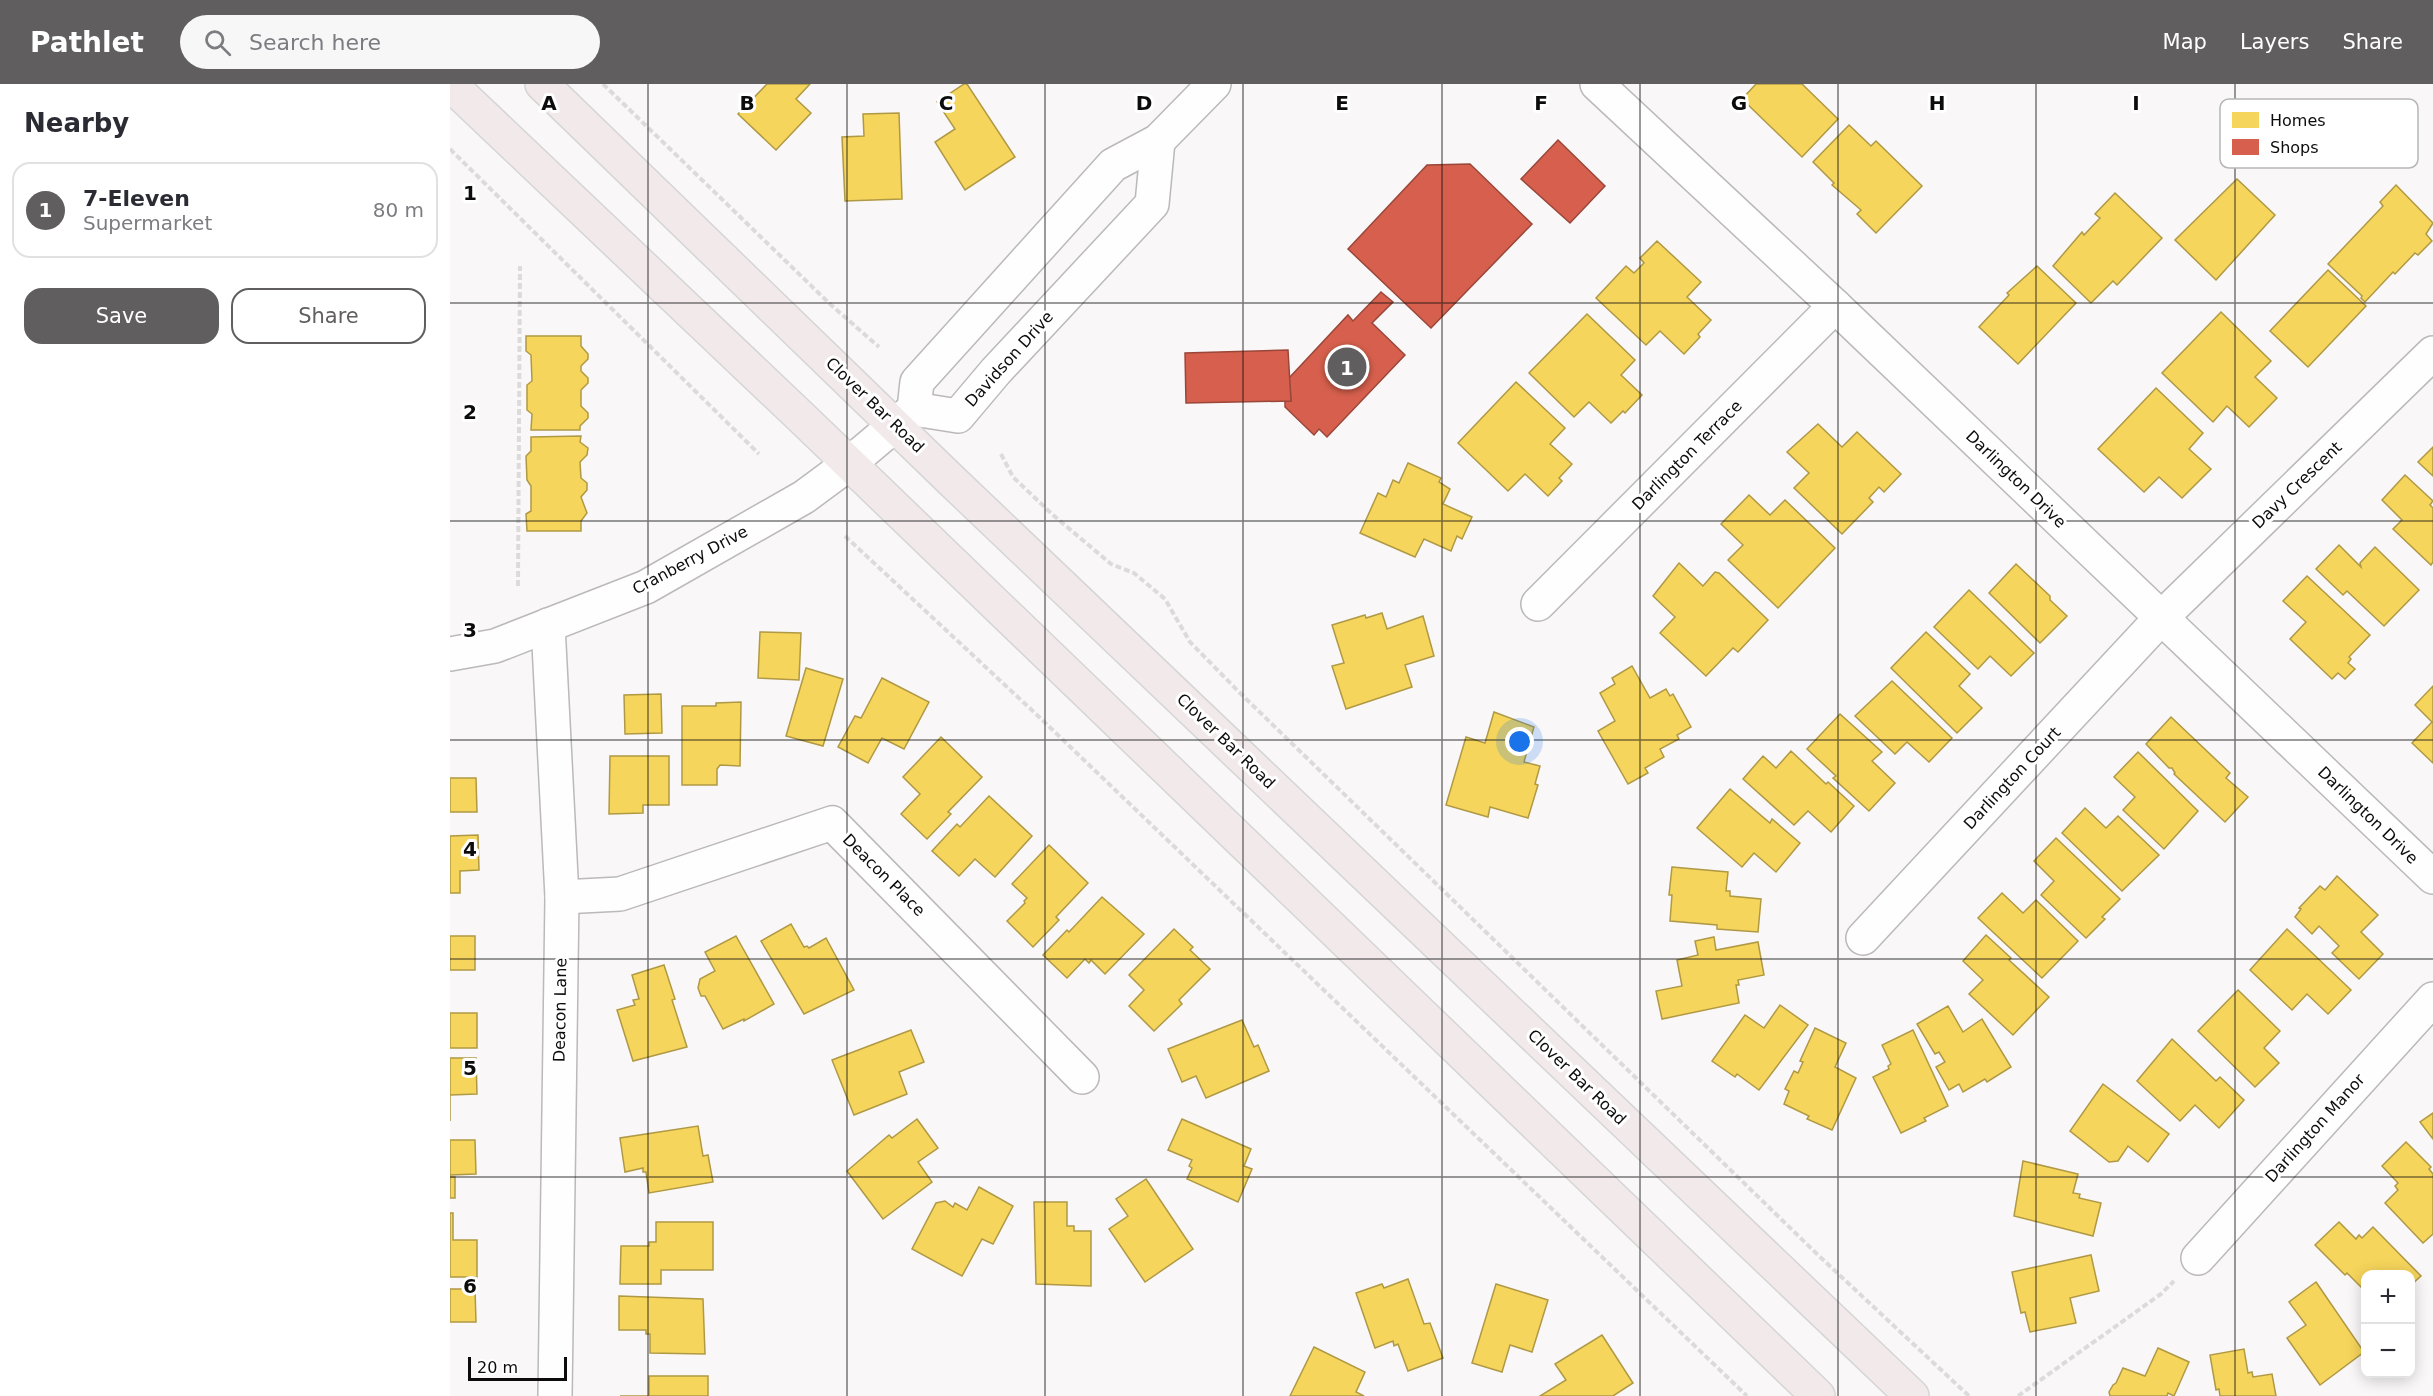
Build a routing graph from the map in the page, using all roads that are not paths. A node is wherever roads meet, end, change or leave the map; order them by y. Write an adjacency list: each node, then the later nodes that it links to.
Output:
1 (450, 84): 9 (main road)
2 (542, 84): 8 (main road, Clover Bar Road)
3 (1214, 84): 5 (street)
4 (1597, 84): 6 (street, Darlington Drive)
5 (1158, 141): 8 (street); 8 (street, Davidson Drive)
6 (1835, 306): 10 (street, Darlington Terrace); 11 (street, Darlington Drive)
7 (2433, 353): 11 (street, Davy Crescent)
8 (905, 417): 9 (street, Cranberry Drive); 22 (main road, Clover Bar Road)
9 (850, 463): 12 (street, Cranberry Drive); 21 (main road)
10 (1538, 604)
11 (2161, 618): 14 (street, Darlington Drive); 16 (street, Darlington Court)
12 (548, 625): 13 (street, Cranberry Drive); 15 (street, Deacon Lane)
13 (450, 654)
14 (2433, 877)
15 (562, 897): 18 (street, Deacon Place); 20 (street, Deacon Lane)
16 (1863, 938)
17 (2433, 999): 19 (street, Darlington Manor)
18 (1082, 1077)
19 (2198, 1258)
20 (555, 1396)
21 (1818, 1396)
22 (1912, 1396)

